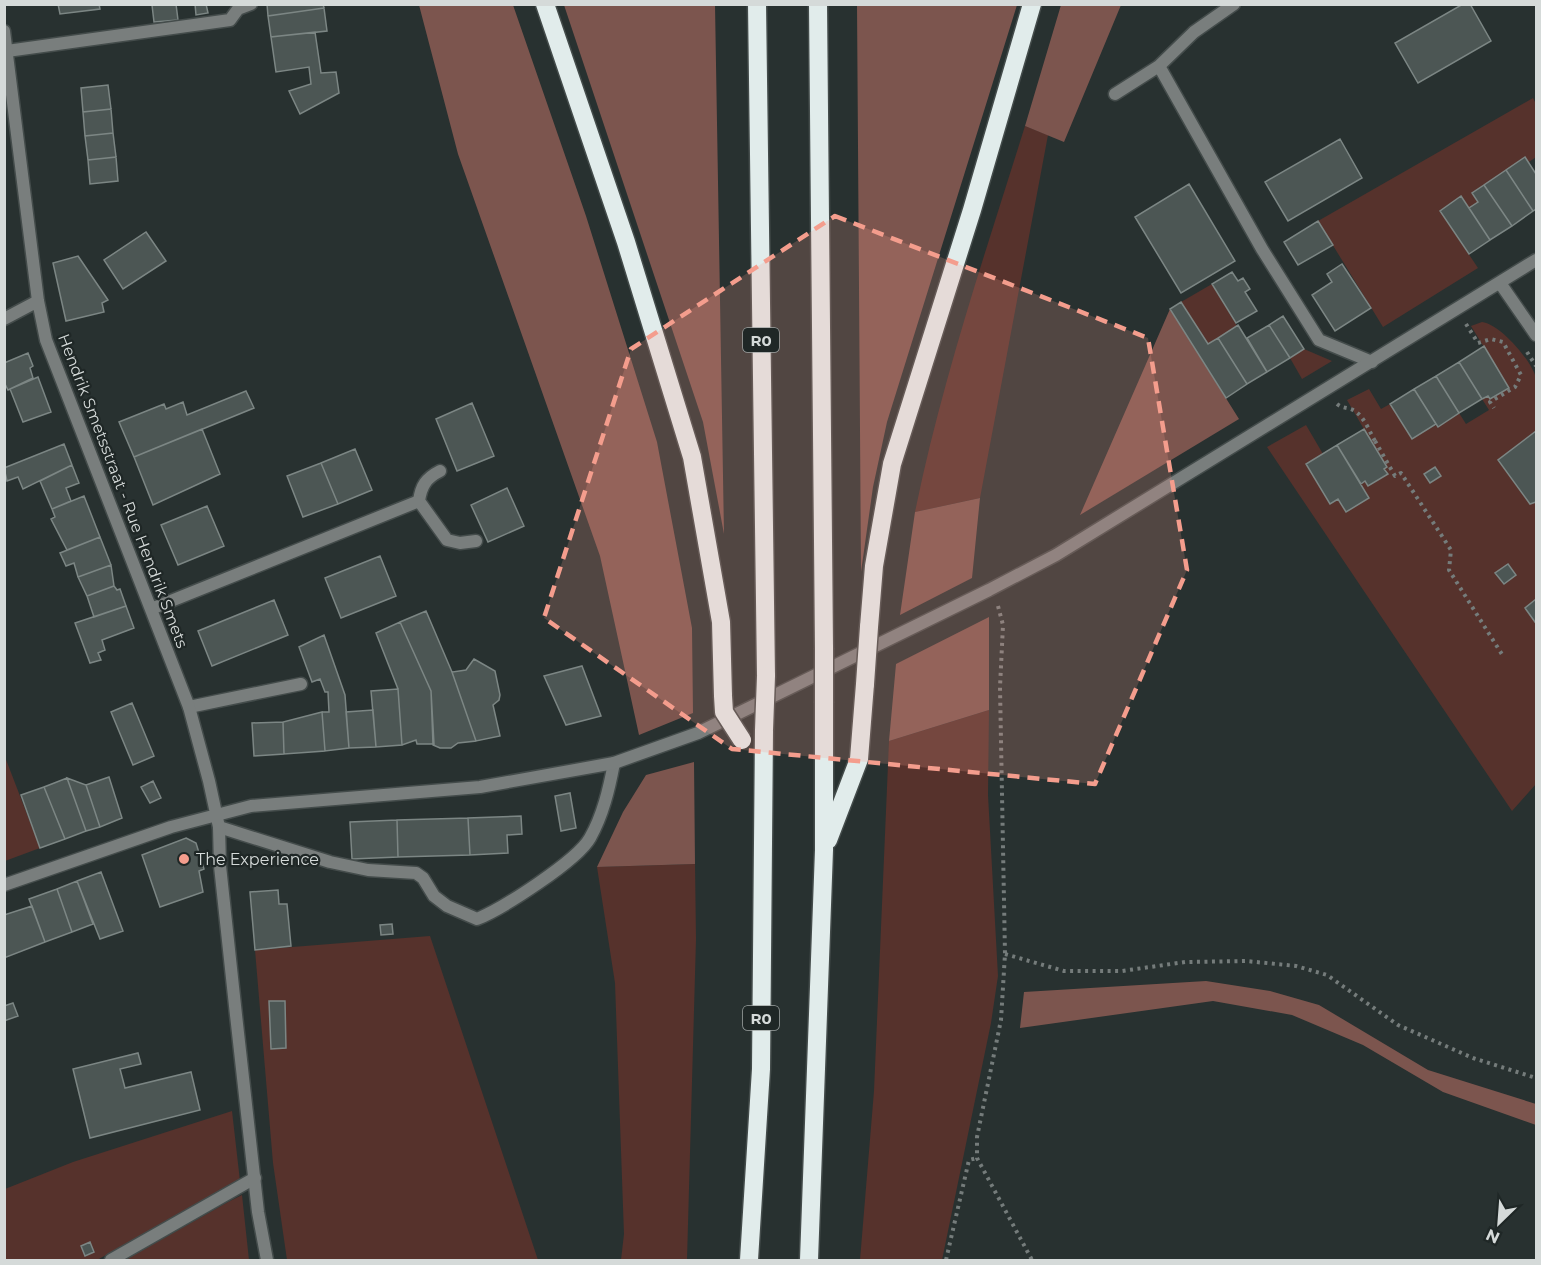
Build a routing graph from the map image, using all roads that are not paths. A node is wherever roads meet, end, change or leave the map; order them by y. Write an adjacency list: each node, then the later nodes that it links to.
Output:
1 (251, 4): 8 (street)
2 (545, 4): 25 (highway, bridge)
3 (757, 4): 25 (highway, R0, bridge)
4 (818, 4): 27 (highway, bridge)
5 (1032, 4): 27 (highway, bridge)
6 (1234, 4): 9 (street)
7 (4, 31): 8 (street, Hendrik Smetsstraat - Rue Hendrik Smets)
8 (7, 51): 10 (street, Hendrik Smetsstraat - Rue Hendrik Smets)
9 (1159, 66): 11 (street); 17 (street)
10 (8, 77): 14 (street, Hendrik Smetsstraat - Rue Hendrik Smets)
11 (1115, 94)
12 (1536, 260): 13 (street)
13 (1500, 283): 16 (street); 17 (street)
14 (38, 301): 15 (street); 21 (street, Hendrik Smetsstraat - Rue Hendrik Smets)
15 (4, 319)
16 (1536, 334)
17 (1372, 362): 24 (street)
18 (440, 471): 19 (street)
19 (419, 501): 20 (street); 21 (street)
20 (476, 541)
21 (151, 609): 23 (street, Hendrik Smetsstraat - Rue Hendrik Smets)
22 (301, 684): 23 (street)
23 (189, 707): 26 (street, Hendrik Smetsstraat - Rue Hendrik Smets)
24 (614, 763): 26 (street); 26 (street)
25 (764, 775): 32 (highway, R0)
26 (218, 821): 28 (street); 29 (street, Hendrik Smetsstraat - Rue Hendrik Smets)
27 (824, 850): 33 (highway)
28 (4, 885)
29 (255, 1178): 30 (street); 31 (street, Hendrik Smetsstraat - Rue Hendrik Smets)
30 (111, 1260)
31 (267, 1260)
32 (749, 1260)
33 (809, 1260)

